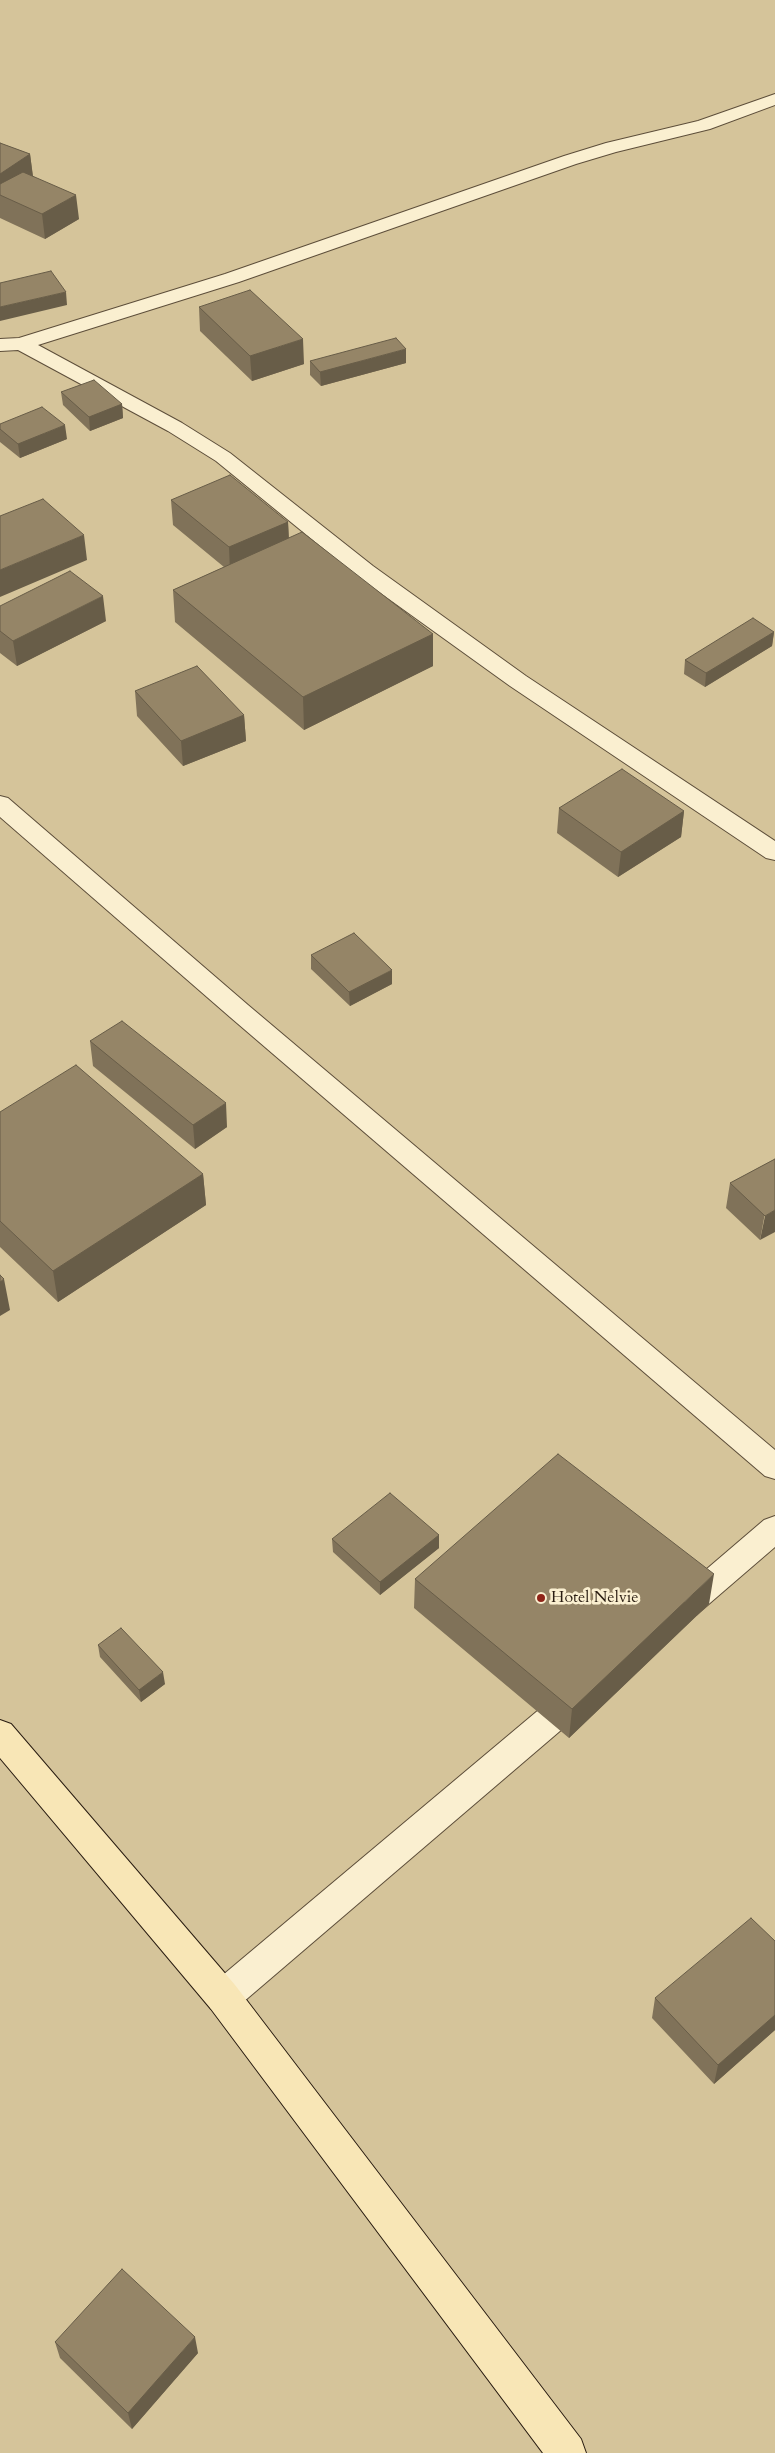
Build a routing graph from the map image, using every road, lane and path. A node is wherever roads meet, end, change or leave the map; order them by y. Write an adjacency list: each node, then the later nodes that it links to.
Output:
1 (775, 99): 2 (street)
2 (10, 345): 4 (street)
3 (0, 804): 5 (street)
4 (775, 852)
5 (775, 1467)
6 (775, 1530): 7 (street)
7 (662, 1625)
8 (601, 1677): 10 (street)
9 (0, 1734): 10 (highway)
10 (223, 1997): 11 (highway)
11 (567, 2453)

